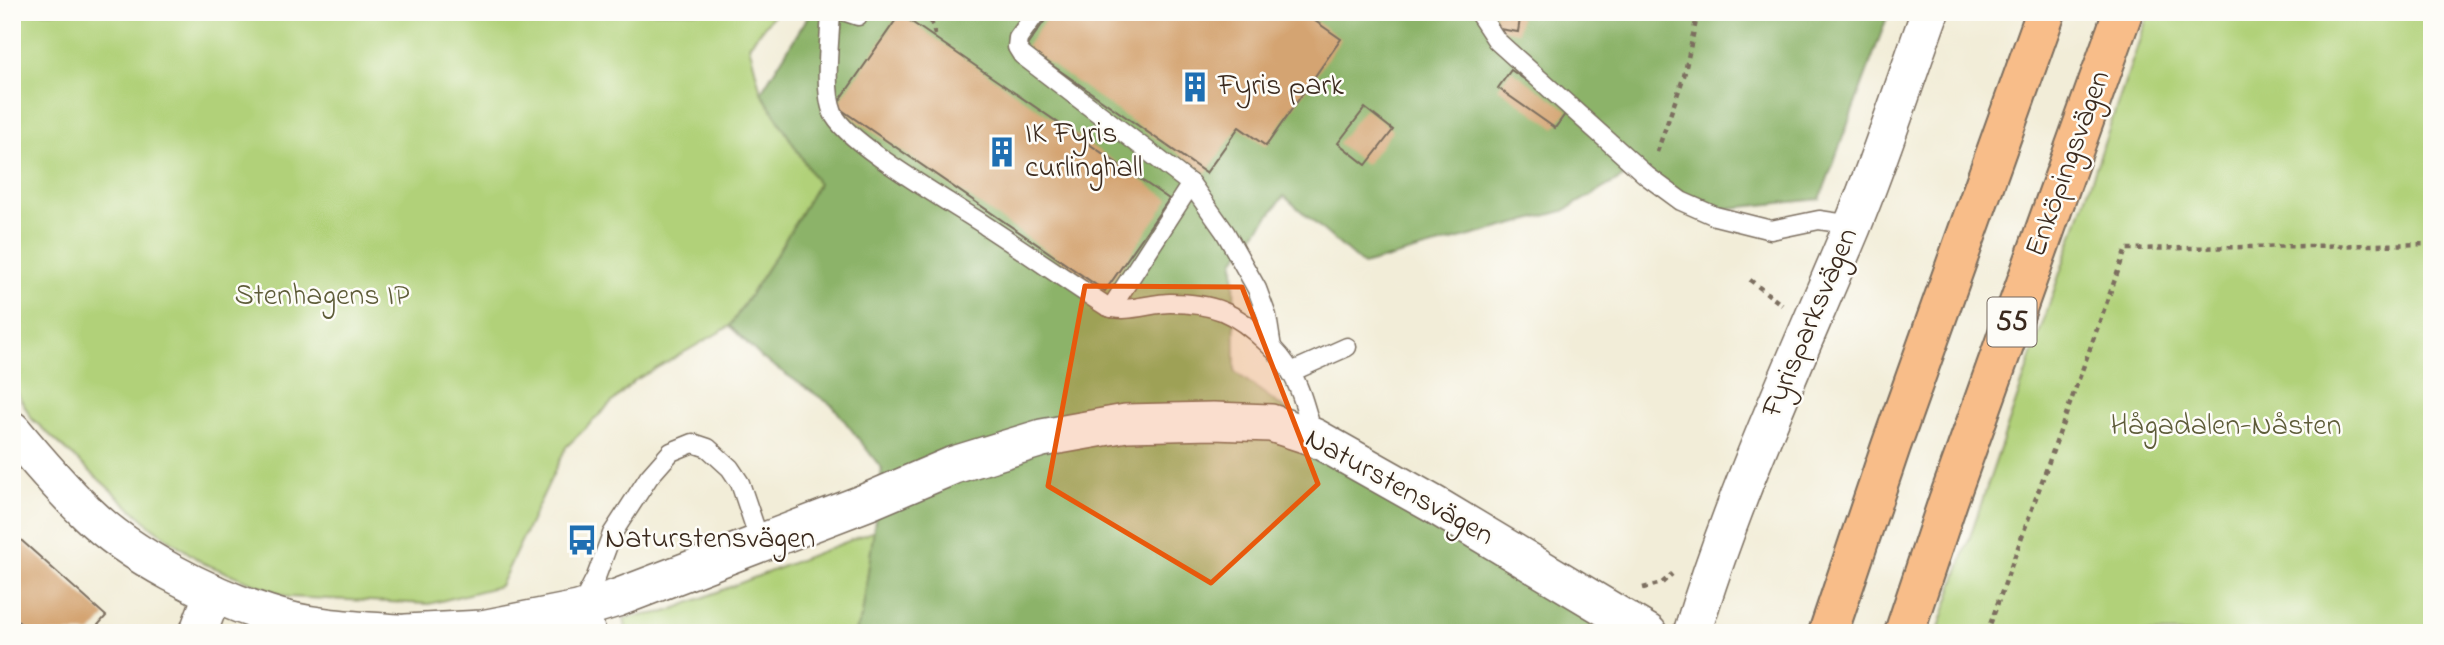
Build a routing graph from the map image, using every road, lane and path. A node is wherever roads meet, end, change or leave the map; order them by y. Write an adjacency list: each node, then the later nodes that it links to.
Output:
1 (831, 12): 14 (lane)
2 (926, 12): 9 (path)
3 (1037, 12): 11 (lane)
4 (1478, 12): 10 (lane)
5 (1698, 12): 10 (path)
6 (1930, 12): 12 (street, Fyrisparksvägen)
7 (2046, 12): 30 (main road, 55)
8 (2123, 12): 31 (main road, Enköpingsvägen / 55)
9 (936, 38)
10 (1647, 176): 12 (lane)
11 (1191, 184): 14 (lane); 16 (lane)
12 (1853, 225): 21 (street, Fyrisparksvägen)
13 (2432, 244): 32 (path)
14 (1111, 308): 16 (lane)
15 (1347, 347): 17 (lane)
16 (1272, 348): 17 (lane)
17 (1291, 372): 19 (lane)
18 (12, 430): 23 (street)
19 (1314, 437): 20 (street, Naturstensvägen); 28 (street, Naturstensvägen)
20 (760, 542): 24 (street, Naturstensvägen); 24 (lane)
21 (1708, 581): 22 (path); 29 (street, Fyrisparksvägen)
22 (1637, 588)
23 (213, 593): 25 (street); 26 (street)
24 (588, 616): 27 (street, Naturstensvägen)
25 (198, 633)
26 (398, 633)
27 (406, 633)
28 (1648, 633)
29 (1692, 633)
30 (1828, 633)
31 (1904, 633)
32 (1987, 633)

